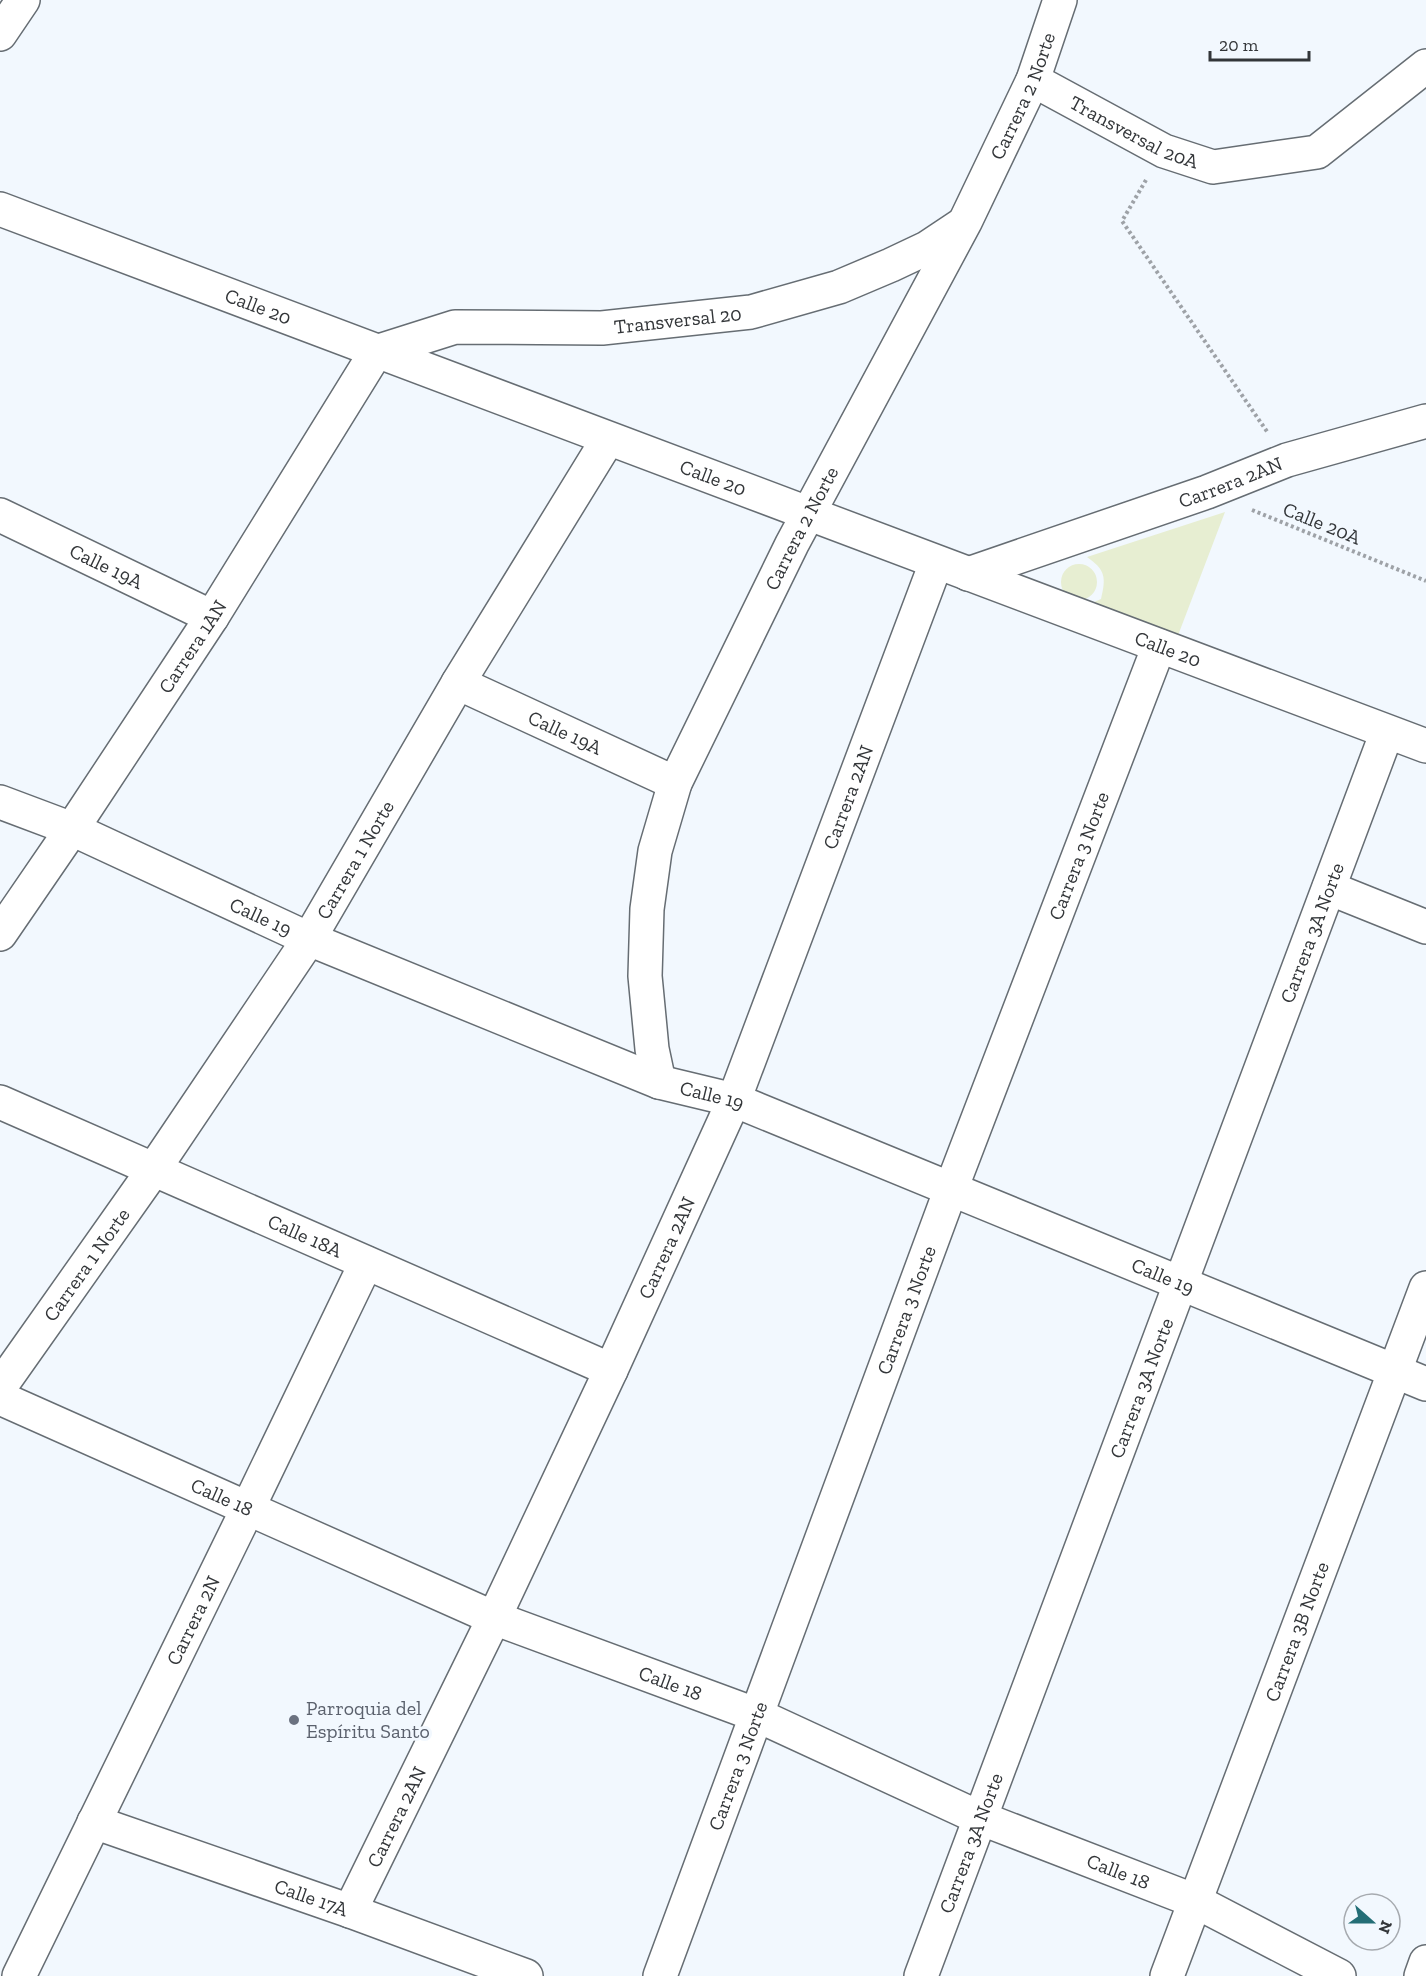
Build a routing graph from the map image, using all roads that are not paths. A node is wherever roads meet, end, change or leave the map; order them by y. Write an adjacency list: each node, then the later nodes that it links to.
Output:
1 (23, 0): 3 (street)
2 (1060, 0): 5 (street, Carrera 2 Norte)
3 (0, 34)
4 (1426, 66): 5 (street, Transversal 20A)
5 (1033, 80): 7 (street, Carrera 2 Norte)
6 (0, 209): 8 (street, Calle 20)
7 (964, 222): 8 (street, Transversal 20); 11 (street, Carrera 2 Norte)
8 (376, 352): 10 (street, Calle 20); 15 (street, Carrera 1AN)
9 (1426, 422): 14 (street, Carrera 2AN)
10 (608, 439): 11 (street, Calle 20); 17 (street, Carrera 1 Norte)
11 (809, 514): 13 (street, Calle 20); 20 (street, Carrera 2 Norte)
12 (0, 516): 15 (street, Calle 19A)
13 (936, 563): 14 (street, Calle 20); 28 (street, Carrera 2AN)
14 (968, 574): 16 (street, Calle 20)
15 (212, 617): 22 (street, Carrera 1AN)
16 (1159, 646): 18 (street, Calle 20); 31 (street, Carrera 3 Norte)
17 (458, 683): 20 (street, Calle 19A); 26 (street, Carrera 1 Norte)
18 (1387, 732): 19 (street, Calle 20); 23 (street, Carrera 3A Norte)
19 (1426, 746)
20 (675, 783): 27 (street, Carrera 2 Norte)
21 (0, 802): 22 (street, Calle 19)
22 (72, 829): 25 (street, Carrera 1AN); 26 (street, Calle 19)
23 (1329, 888): 24 (street); 33 (street, Carrera 3A Norte)
24 (1426, 927)
25 (0, 934)
26 (309, 939): 27 (street, Calle 19); 30 (street, Carrera 1 Norte)
27 (659, 1082): 28 (street, Calle 19)
28 (734, 1100): 31 (street, Calle 19); 35 (street, Carrera 2AN)
29 (0, 1102): 30 (street, Calle 18A)
30 (154, 1169): 32 (street, Calle 18A); 38 (street, Carrera 1 Norte)
31 (951, 1189): 33 (street, Calle 19); 42 (street, Carrera 3 Norte)
32 (366, 1263): 35 (street, Calle 18A); 40 (street, Carrera 2N)
33 (1181, 1283): 36 (street, Calle 19); 43 (street, Carrera 3A Norte)
34 (1426, 1288): 36 (street, Carrera 3B Norte)
35 (611, 1370): 41 (street, Carrera 2AN)
36 (1395, 1371): 37 (street, Calle 19); 45 (street, Carrera 3B Norte)
37 (1426, 1384)
38 (0, 1387)
39 (0, 1398): 40 (street, Calle 18)
40 (248, 1508): 41 (street, Calle 18); 44 (street, Carrera 2N)
41 (494, 1617): 42 (street, Calle 18); 46 (street, Carrera 2AN)
42 (757, 1715): 43 (street, Calle 18); 50 (street, Carrera 3 Norte)
43 (980, 1818): 45 (street, Calle 18); 51 (street, Carrera 3A Norte)
44 (94, 1822): 46 (street, Calle 17A); 48 (street, Carrera 2N)
45 (1195, 1901): 52 (street, Carrera 3B Norte); 53 (street, Calle 18)
46 (350, 1911): 49 (street, Calle 17A)
47 (1426, 1962): 54 (street)
48 (19, 1976)
49 (526, 1976)
50 (660, 1976)
51 (921, 1976)
52 (1167, 1976)
53 (1339, 1976)
54 (1421, 1976)

